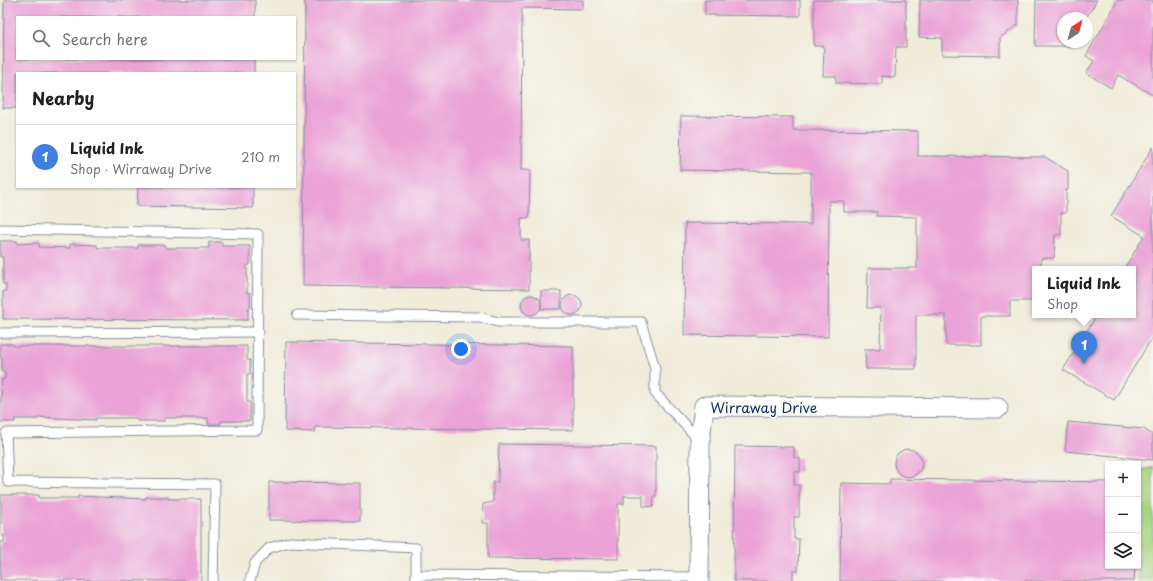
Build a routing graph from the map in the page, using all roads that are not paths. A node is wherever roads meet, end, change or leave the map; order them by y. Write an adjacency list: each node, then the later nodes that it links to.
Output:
1 (0, 229): 3 (lane)
2 (297, 315): 6 (lane)
3 (258, 332): 4 (lane); 9 (lane)
4 (0, 333)
5 (998, 408): 6 (street, Wirraway Drive)
6 (700, 441): 8 (street, Wirraway Drive)
7 (416, 578): 8 (lane); 10 (lane)
8 (699, 579)
9 (213, 581)
10 (250, 581)

